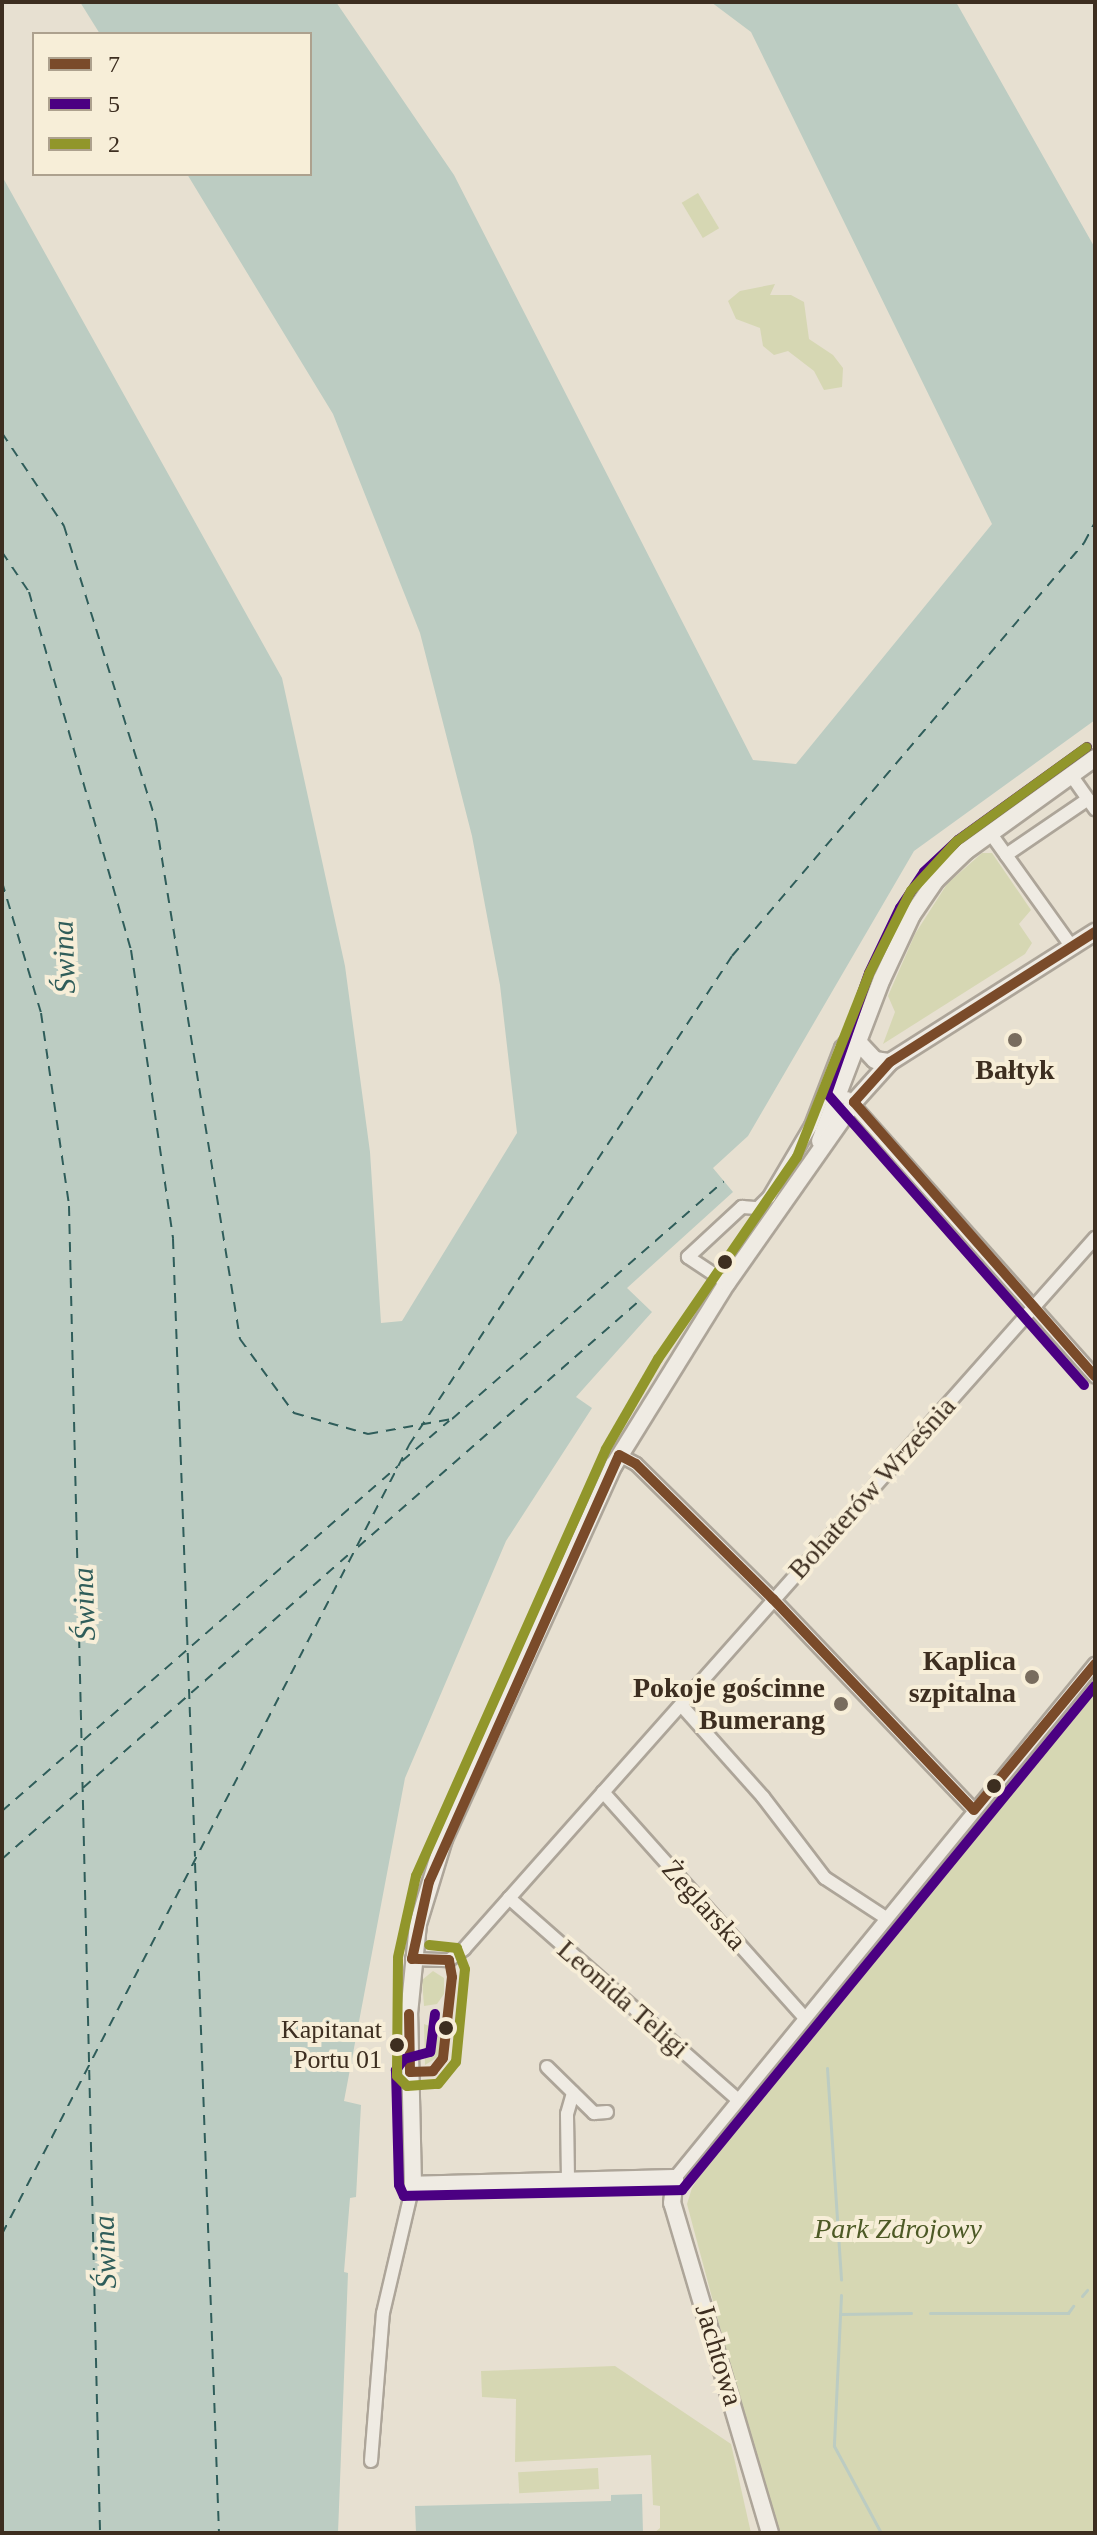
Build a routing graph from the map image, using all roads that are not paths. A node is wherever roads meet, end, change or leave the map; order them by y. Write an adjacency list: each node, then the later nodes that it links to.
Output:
1 (1095, 758): 2 (street)
2 (1071, 775): 3 (street); 4 (street)
3 (1092, 804): 5 (street)
4 (991, 834): 5 (street); 8 (street)
5 (1006, 855): 7 (street)
6 (1095, 932): 7 (street)
7 (1072, 947): 10 (street)
8 (869, 1011): 9 (street); 13 (street)
9 (859, 1043): 10 (street); 11 (street)
10 (890, 1062): 11 (street)
11 (847, 1098): 13 (street); 14 (street)
12 (1095, 1238): 14 (street, Bohaterów Września)
13 (727, 1283): 16 (street)
14 (1033, 1307): 15 (street); 17 (street, Bohaterów Września)
15 (1095, 1376)
16 (619, 1455): 17 (street); 24 (street)
17 (773, 1599): 19 (street, Bohaterów Września); 21 (street)
18 (1095, 1664): 21 (street)
19 (681, 1705): 20 (street, Bohaterów Września); 23 (street)
20 (603, 1792): 22 (street, Bohaterów Września); 25 (street, Żeglarska)
21 (974, 1810): 23 (street)
22 (509, 1898): 24 (street, Bohaterów Września); 28 (street, Leonida Teligi)
23 (886, 1918): 25 (street)
24 (412, 1959): 32 (street)
25 (805, 2018): 28 (street)
26 (547, 2067): 27 (street)
27 (573, 2093): 29 (street); 31 (street)
28 (737, 2099): 30 (street)
29 (607, 2112)
30 (675, 2178): 31 (street); 34 (street, Jachtowa)
31 (568, 2179): 32 (street)
32 (413, 2185): 33 (street)
33 (371, 2461)
34 (770, 2533)

